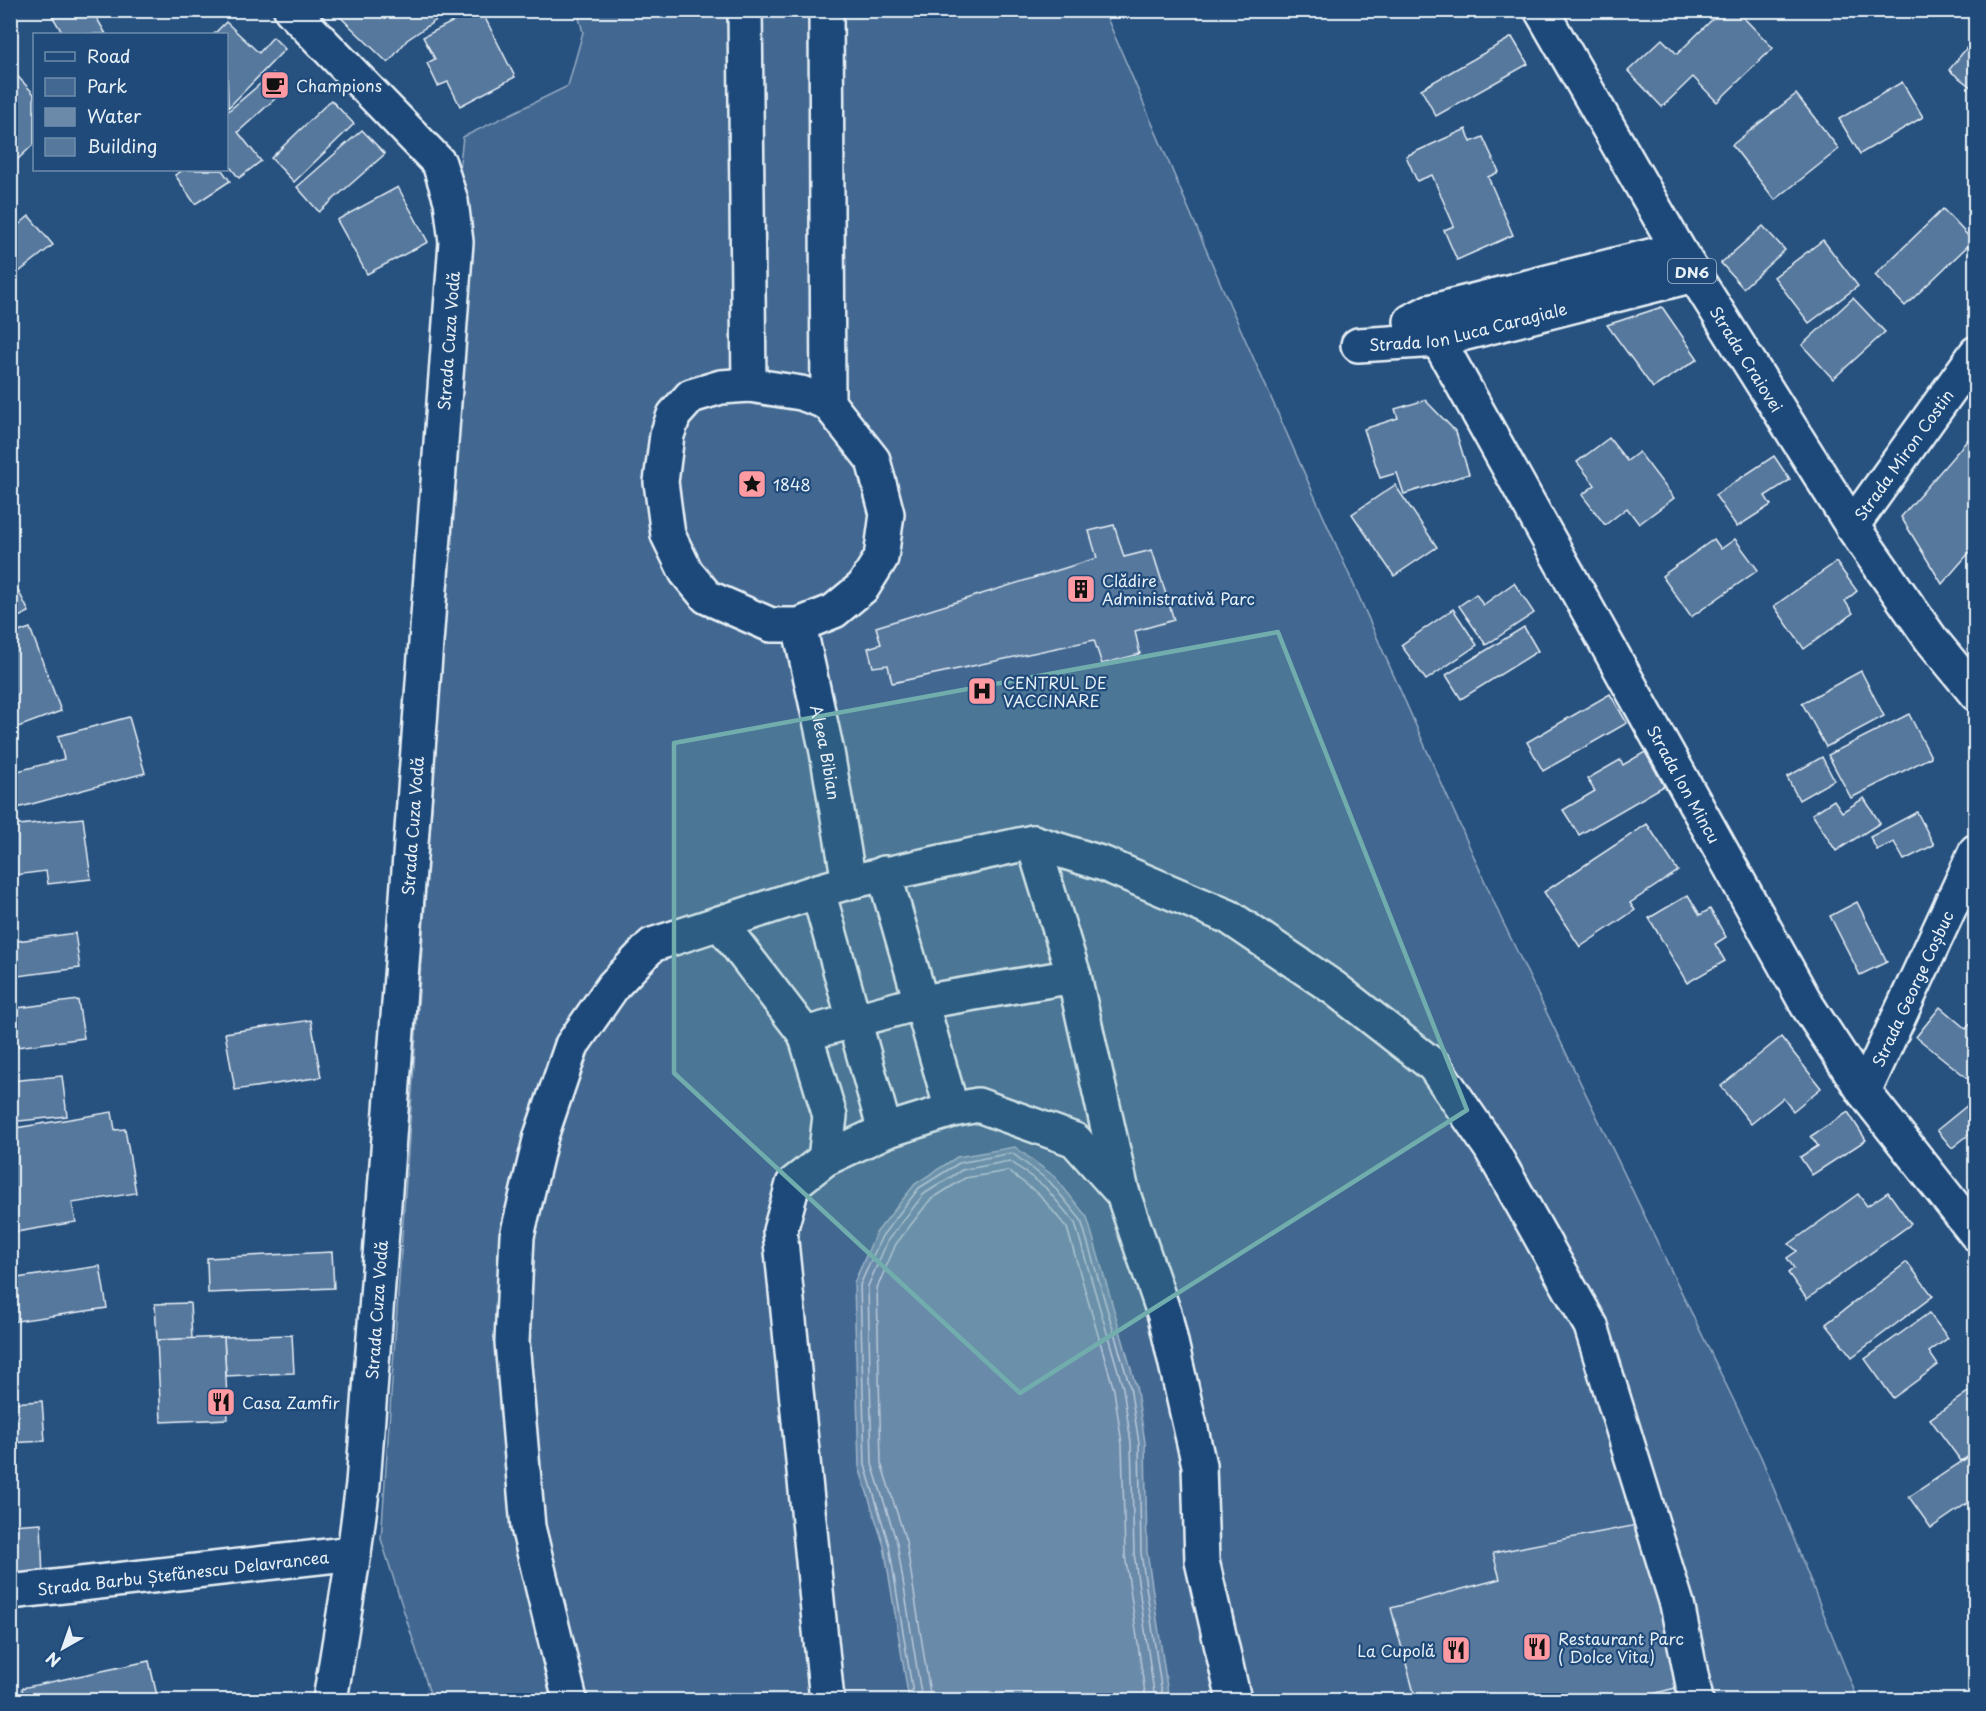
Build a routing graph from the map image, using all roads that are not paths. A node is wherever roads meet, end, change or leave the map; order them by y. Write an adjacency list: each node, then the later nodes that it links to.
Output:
1 (291, 10): 29 (street, Strada Cuza Vodă)
2 (745, 10): 8 (street)
3 (826, 10): 9 (street)
4 (1540, 10): 5 (street, Strada Craiovei / DN6)
5 (1686, 262): 6 (street, Strada Ion Luca Caragiale); 10 (street, Strada Craiovei / DN6)
6 (1433, 326): 23 (street, Strada Ion Mincu)
7 (1976, 353): 10 (street, Strada Miron Costin)
8 (749, 385): 9 (street); 11 (street)
9 (828, 403): 11 (street)
10 (1852, 526): 12 (street, Strada Craiovei / DN6)
11 (799, 625): 16 (street, Aleea Bibian)
12 (1976, 693)
13 (1033, 842): 15 (street); 19 (street); 35 (street)
14 (1976, 851): 23 (street, Strada George Coșbuc)
15 (884, 873): 16 (street); 20 (street)
16 (849, 882): 17 (street)
17 (818, 891): 18 (street); 21 (street)
18 (720, 923): 22 (street); 32 (street)
19 (1074, 976): 20 (street); 27 (street)
20 (922, 1002): 21 (street); 24 (street)
21 (854, 1019): 22 (street); 25 (street)
22 (805, 1034): 26 (street)
23 (1864, 1092): 28 (street, Strada Ion Mincu)
24 (952, 1110): 25 (street); 27 (street)
25 (885, 1131): 26 (street)
26 (825, 1158): 33 (street)
27 (1123, 1194): 34 (street)
28 (1976, 1234)
29 (354, 1553): 30 (street, Strada Barbu Ștefănescu Delavrancea); 31 (street, Strada Cuza Vodă)
30 (10, 1592)
31 (330, 1701)
32 (570, 1701)
33 (827, 1701)
34 (1234, 1701)
35 (1696, 1701)

